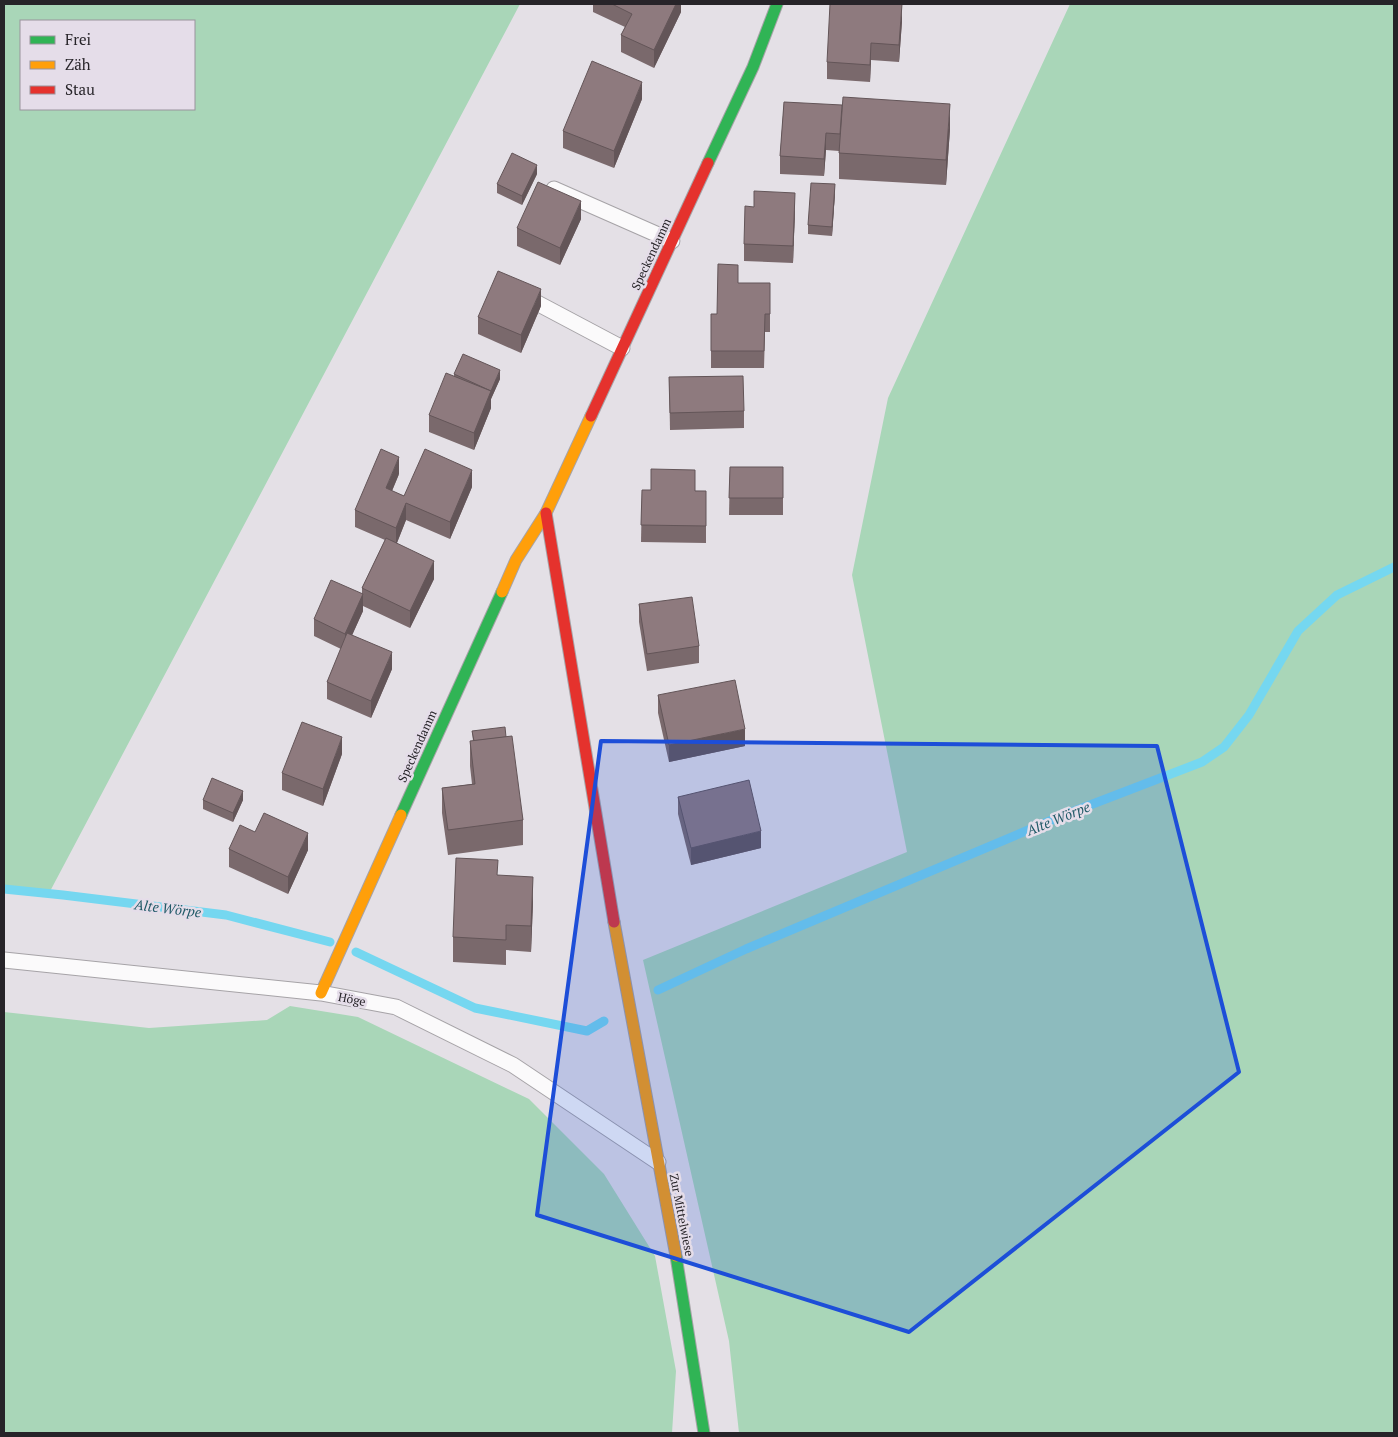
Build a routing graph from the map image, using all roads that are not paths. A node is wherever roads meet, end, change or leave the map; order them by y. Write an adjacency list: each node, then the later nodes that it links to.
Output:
1 (777, 4): 3 (street, Speckendamm)
2 (554, 189): 3 (lane)
3 (672, 241): 5 (street, Speckendamm)
4 (505, 286): 5 (lane)
5 (622, 348): 6 (street, Speckendamm)
6 (546, 513): 8 (street, Speckendamm); 9 (street, Zur Mittelwiese)
7 (4, 960): 8 (lane, Höge)
8 (321, 993): 9 (lane, Höge)
9 (658, 1162): 10 (street, Zur Mittelwiese)
10 (704, 1433)

